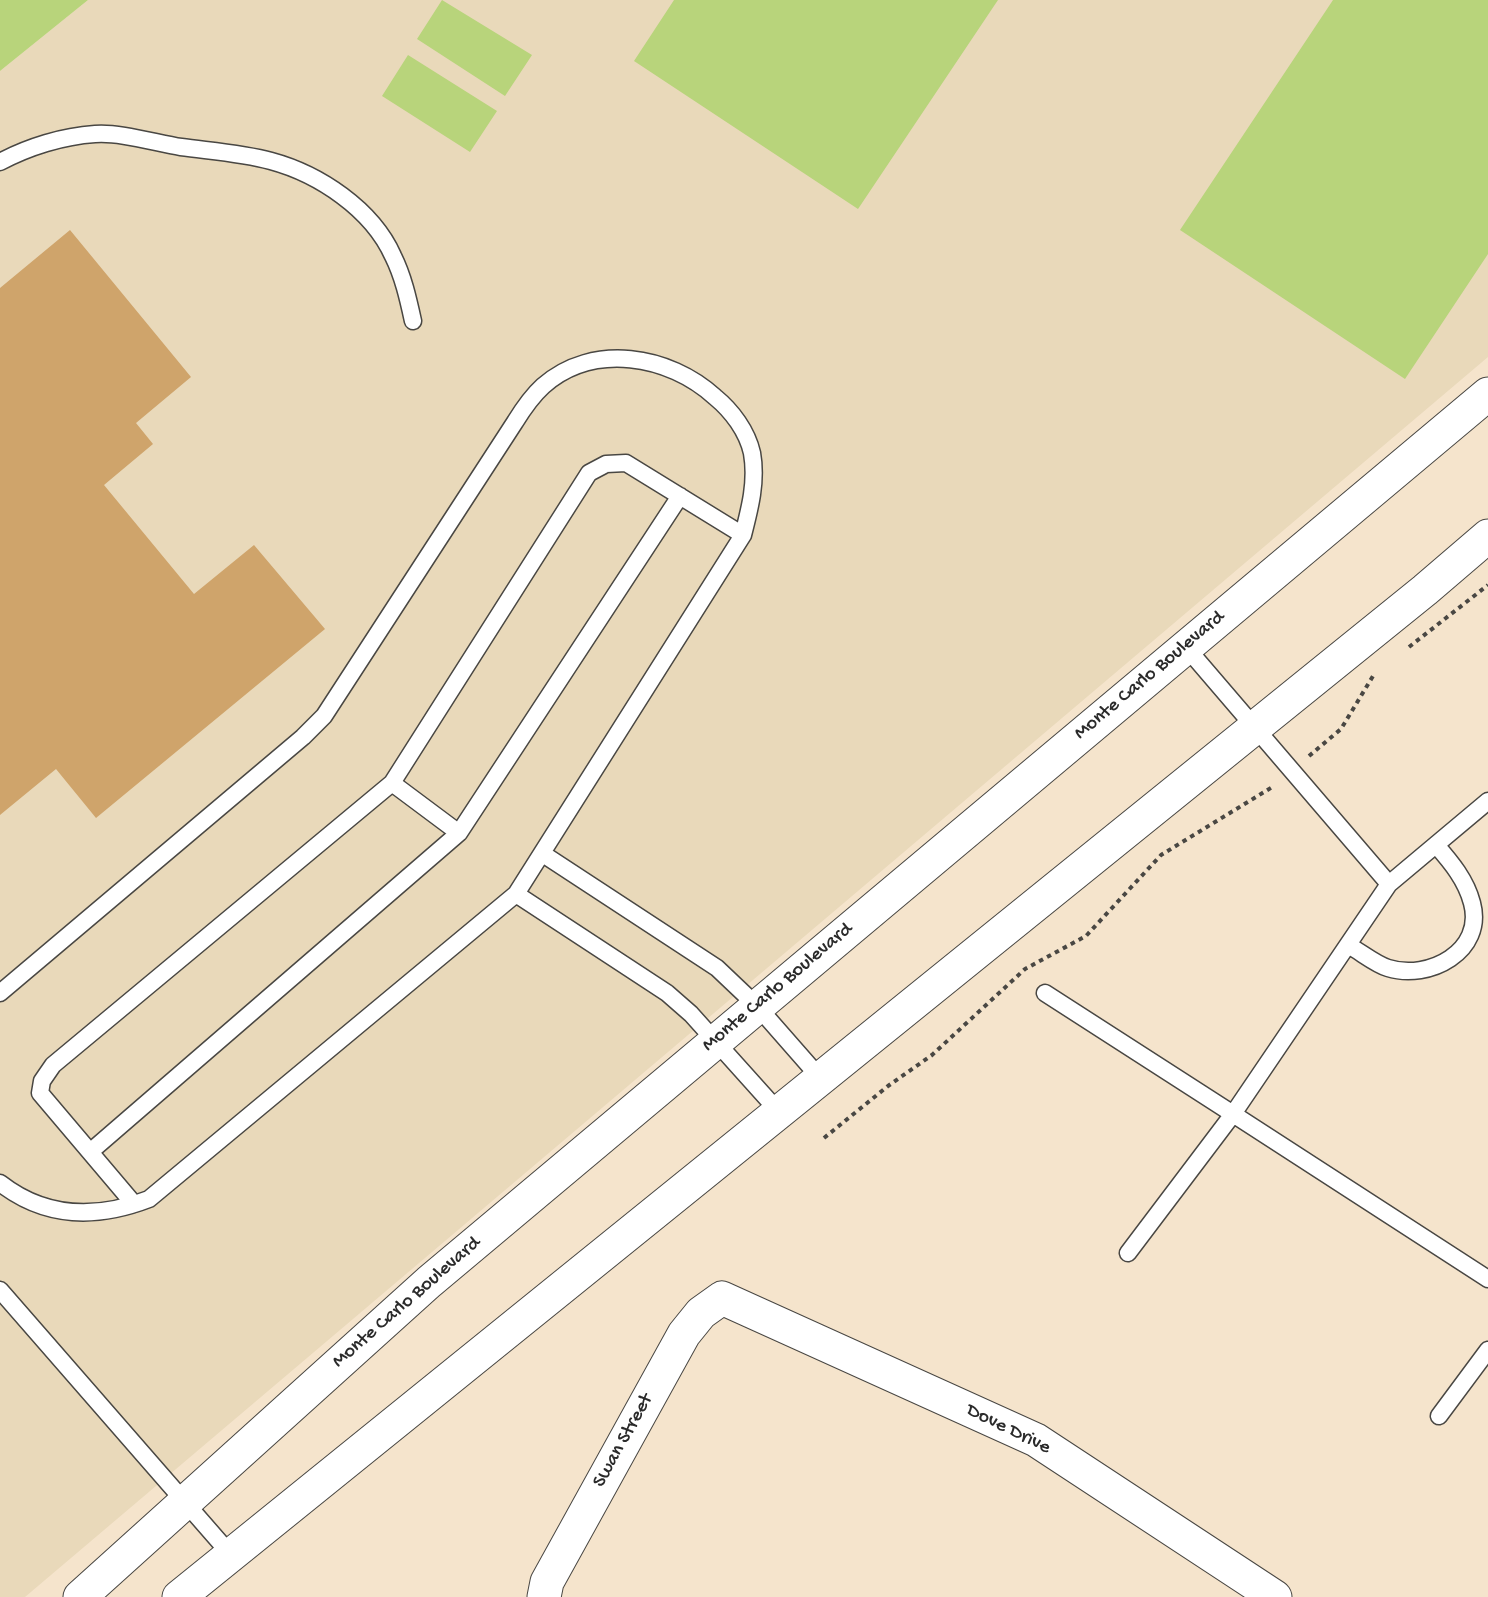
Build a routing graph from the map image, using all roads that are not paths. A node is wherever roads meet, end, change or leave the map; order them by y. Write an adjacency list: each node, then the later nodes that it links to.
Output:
1 (0, 162): 2 (lane)
2 (413, 321)
3 (1488, 394): 7 (main road, Monte Carlo Boulevard)
4 (680, 496): 5 (lane); 9 (lane); 11 (lane)
5 (742, 535): 13 (lane); 17 (lane)
6 (1488, 536): 8 (main road)
7 (1185, 646): 8 (lane); 19 (main road, Monte Carlo Boulevard)
8 (1256, 726): 14 (lane); 21 (main road)
9 (392, 783): 11 (lane); 24 (lane)
10 (1488, 801): 12 (lane)
11 (459, 833): 24 (lane)
12 (1436, 845): 14 (lane); 16 (lane)
13 (543, 854): 15 (lane); 19 (lane)
14 (1389, 885): 16 (lane)
15 (516, 894): 20 (lane); 26 (lane)
16 (1348, 945): 23 (lane)
17 (0, 993)
18 (1045, 993): 23 (lane)
19 (757, 1006): 20 (main road, Monte Carlo Boulevard); 21 (lane)
20 (715, 1040): 22 (lane); 33 (main road, Monte Carlo Boulevard)
21 (821, 1079): 22 (main road)
22 (779, 1112): 34 (main road)
23 (1233, 1114): 27 (lane); 28 (lane)
24 (90, 1152): 26 (lane)
25 (0, 1183): 26 (lane)
26 (134, 1204)
27 (1128, 1252)
28 (1488, 1279)
29 (0, 1290): 33 (lane)
30 (722, 1298): 37 (main road, Swan Street); 38 (main road, Dove Drive)
31 (1488, 1350): 32 (lane)
32 (1439, 1416)
33 (183, 1502): 34 (lane); 35 (main road, Monte Carlo Boulevard)
34 (231, 1555): 36 (main road)
35 (80, 1597)
36 (179, 1597)
37 (544, 1597)
38 (1275, 1597)

